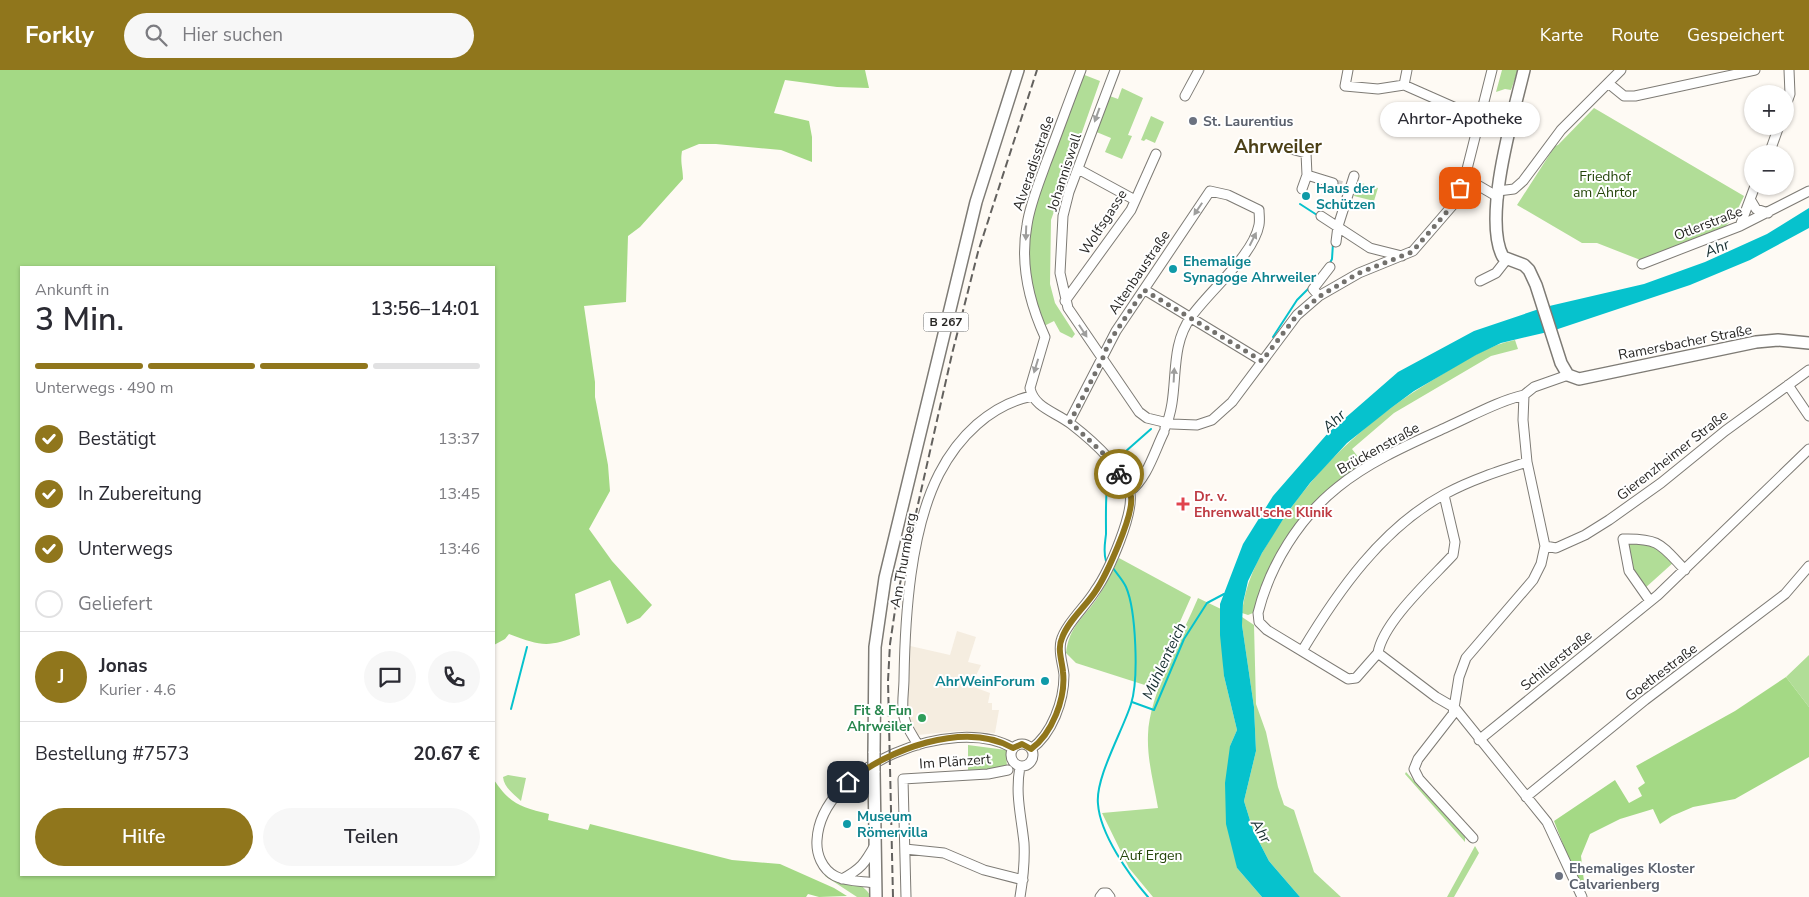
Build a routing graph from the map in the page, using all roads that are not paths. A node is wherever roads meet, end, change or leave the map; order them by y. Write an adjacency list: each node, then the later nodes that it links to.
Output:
1 (1018, 70): 77 (main road, B 267, bridge)
2 (1081, 70): 54 (street, Alveradisstraße, one-way to 54)
3 (1115, 70): 19 (street, Johanniswall, one-way to 19)
4 (1199, 70): 15 (street)
5 (1348, 70): 13 (street)
6 (1408, 70): 13 (street)
7 (1492, 70): 16 (street, Johanniswall)
8 (1524, 70): 28 (main road)
9 (1621, 70): 12 (street)
10 (1755, 70): 12 (street)
11 (1789, 70): 14 (street)
12 (1608, 83): 28 (street)
13 (1404, 85): 16 (street)
14 (1790, 85)
15 (1185, 96)
16 (1480, 119): 22 (street, Johanniswall)
17 (1286, 148): 20 (street)
18 (1156, 154): 31 (street, Wolfsgasse)
19 (1078, 169): 31 (street); 44 (street, Johanniswall)
20 (1307, 176): 23 (street); 25 (street)
21 (1354, 176): 34 (street)
22 (1472, 182): 24 (street, Johanniswall); 28 (street)
23 (1333, 183)
24 (1460, 188): 27 (street); 37 (street, Johanniswall)
25 (1302, 189)
26 (1809, 191): 32 (street, Otlerstraße)
27 (1468, 194)
28 (1498, 194): 38 (main road)
29 (1752, 195): 30 (street)
30 (1750, 199): 32 (street); 35 (street)
31 (1135, 200): 44 (street, Wolfsgasse)
32 (1768, 213): 35 (street, Otlerstraße)
33 (1321, 216): 34 (street)
34 (1338, 226): 36 (street); 37 (street)
35 (1740, 226): 39 (street, Otlerstraße)
36 (1336, 242)
37 (1402, 256): 43 (street, Johanniswall)
38 (1507, 259): 41 (street); 50 (main road)
39 (1642, 264)
40 (1330, 267): 43 (street)
41 (1480, 281)
42 (1144, 290): 45 (street); 45 (street, Altenbaustraße, one-way to 42); 47 (street, Altenbaustraße)
43 (1320, 296): 48 (street, Johanniswall)
44 (1065, 301): 47 (street, Johanniswall, one-way to 47)
45 (1190, 318): 48 (street); 57 (street, one-way to 45)
46 (1809, 343): 50 (main road, Ramersbacher Straße)
47 (1102, 360): 56 (street, Altenbaustraße); 57 (street, Johanniswall)
48 (1262, 361): 57 (street, Johanniswall)
49 (1809, 370): 51 (street, Gierenzheimer Straße)
50 (1568, 375): 52 (street, Ramersbacher Straße)
51 (1788, 385): 55 (street); 62 (street, Gierenzheimer Straße)
52 (1539, 386): 53 (street, Brückenstraße)
53 (1524, 395): 59 (street); 66 (street, Brückenstraße)
54 (1032, 396): 56 (street); 70 (street, Am Thurmberg)
55 (1809, 416)
56 (1070, 422): 60 (street)
57 (1166, 427): 60 (street)
58 (1809, 449): 64 (street, Schillerstraße)
59 (1527, 462): 61 (street); 62 (street)
60 (1130, 491): 72 (street)
61 (1444, 495): 66 (street); 67 (street)
62 (1544, 546): 68 (street)
63 (1809, 566): 75 (street, Goethestraße)
64 (1685, 570): 65 (street, Schillerstraße); 65 (street)
65 (1650, 601): 69 (street, Schillerstraße)
66 (1302, 651): 67 (street)
67 (1378, 653): 68 (street)
68 (1455, 708): 69 (street); 76 (street)
69 (1479, 740): 75 (street)
70 (918, 745): 71 (street); 79 (street)
71 (1013, 748): 72 (street); 73 (street)
72 (1031, 749): 73 (street)
73 (1020, 766): 80 (street)
74 (1008, 770): 78 (street, Im Plänzert)
75 (1526, 796): 87 (street)
76 (1472, 838)
77 (875, 844): 79 (street); 81 (main road, B 267)
78 (904, 849): 80 (street); 83 (street, Im Plänzert)
79 (841, 879): 81 (street)
80 (1023, 880): 84 (street)
81 (876, 883): 82 (main road, B 267)
82 (876, 897)
83 (906, 897)
84 (1020, 897)
85 (1100, 897): 86 (street)
86 (1110, 897)
87 (1582, 897)

